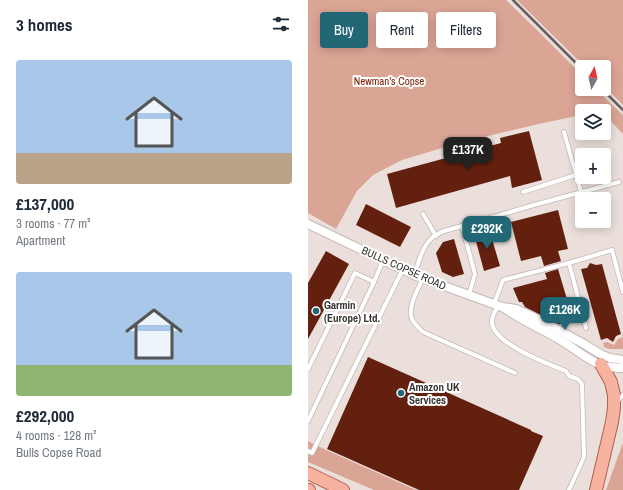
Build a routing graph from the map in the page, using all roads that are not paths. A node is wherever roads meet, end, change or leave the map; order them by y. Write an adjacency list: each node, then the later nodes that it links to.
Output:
1 (564, 132): 2 (lane)
2 (575, 171)
3 (575, 175): 6 (lane)
4 (619, 182): 7 (lane)
5 (580, 184): 7 (lane)
6 (523, 192)
7 (583, 192)
8 (575, 194): 11 (lane)
9 (423, 214): 12 (lane)
10 (308, 224): 13 (street, BULLS COPSE ROAD)
11 (462, 226): 12 (lane); 20 (lane)
12 (436, 236): 16 (lane)
13 (383, 260): 15 (street, BULLS COPSE ROAD); 18 (lane)
14 (569, 263): 19 (lane); 21 (lane); 22 (lane)
15 (403, 269): 16 (street, BULLS COPSE ROAD); 31 (lane)
16 (414, 275): 17 (street, BULLS COPSE ROAD)
17 (423, 278): 20 (street, BULLS COPSE ROAD); 27 (lane)
18 (374, 282): 26 (lane); 30 (lane)
19 (623, 292)
20 (469, 295): 21 (street, BULLS COPSE ROAD)
21 (498, 305): 23 (street, BULLS COPSE ROAD); 24 (street, BULLS COPSE ROAD); 34 (lane)
22 (586, 328)
23 (623, 360)
24 (601, 364): 25 (street, BULLS COPSE ROAD); 29 (main road)
25 (623, 368)
26 (308, 369)
27 (515, 373)
28 (623, 395): 29 (lane)
29 (614, 408): 35 (main road)
30 (308, 421)
31 (308, 451)
32 (308, 473): 33 (main road)
33 (343, 490)
34 (569, 490)
35 (596, 490)

